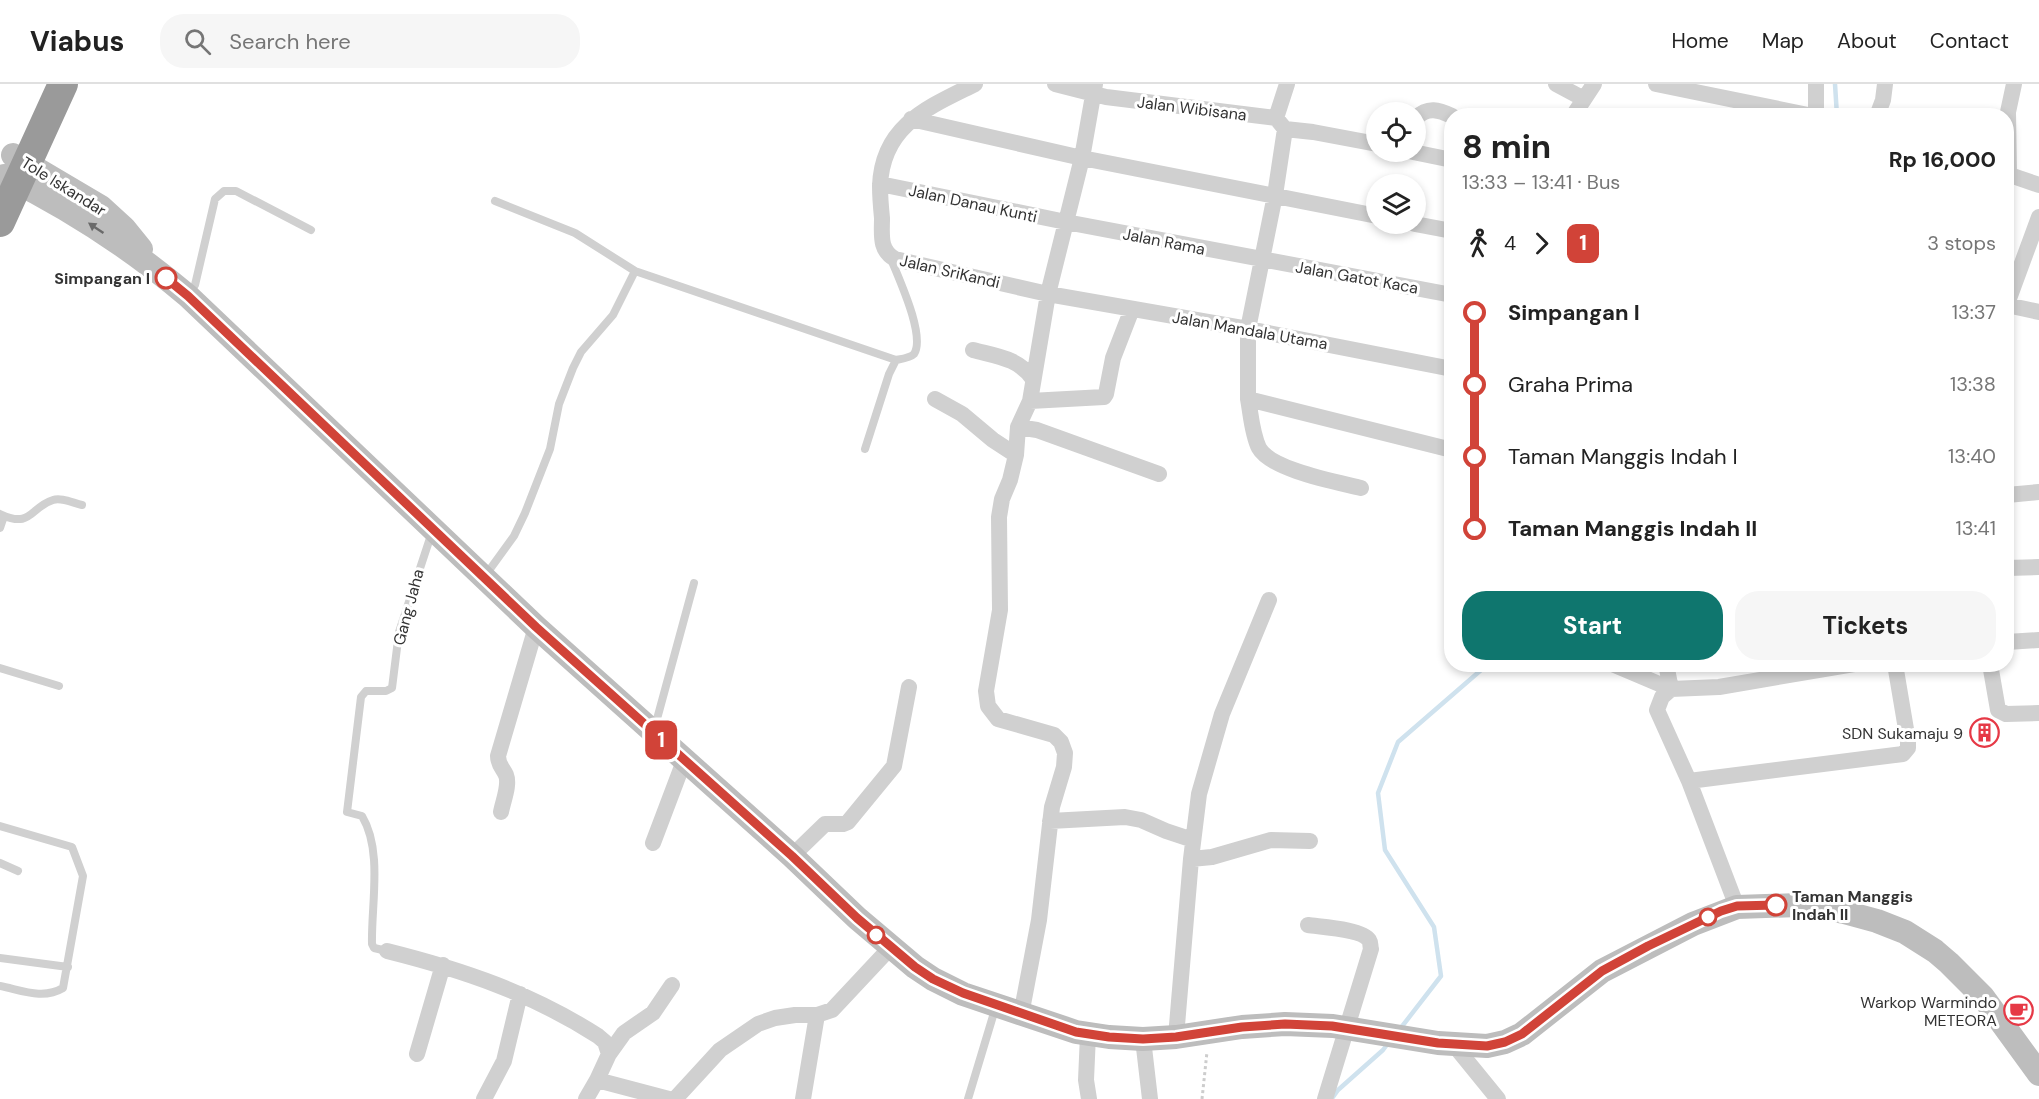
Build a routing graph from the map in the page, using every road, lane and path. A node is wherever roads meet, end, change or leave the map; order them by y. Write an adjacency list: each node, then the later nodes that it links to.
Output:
1 (46, 84): 27 (highway)
2 (63, 84): 27 (highway)
3 (975, 84): 21 (street)
4 (1055, 84): 12 (street, Jalan Wibisana)
5 (1287, 84): 22 (street)
6 (1556, 84): 13 (street)
7 (1594, 84): 13 (street)
8 (1656, 84): 15 (street)
9 (1816, 84): 16 (street)
10 (1885, 84): 17 (street)
11 (2014, 84): 18 (street)
12 (1095, 90): 22 (street, Jalan Wibisana); 25 (street)
13 (1584, 99): 14 (street)
14 (1578, 108)
15 (1774, 108)
16 (1814, 108)
17 (1880, 108)
18 (2009, 108)
19 (1426, 110): 20 (street)
20 (1444, 112)
21 (911, 119): 25 (street); 29 (street, Jalan SriKandi)
22 (1281, 124): 23 (street, Jalan Wibisana); 31 (street)
23 (1366, 142)
24 (1426, 155): 26 (street)
25 (1082, 158): 31 (street); 36 (street)
26 (1444, 158)
27 (13, 172): 35 (highway); 46 (main road, Tole Iskandar)
28 (2014, 176): 30 (street)
29 (880, 184): 36 (street, Jalan Danau Kunti); 40 (street, Jalan SriKandi)
30 (2039, 186)
31 (1275, 195): 33 (street); 41 (street)
32 (495, 201): 42 (lane)
33 (1366, 214)
34 (2039, 217): 43 (street)
35 (0, 222)
36 (1066, 222): 41 (street, Jalan Rama); 44 (street)
37 (1426, 226): 38 (street)
38 (1444, 229)
39 (311, 230): 46 (lane)
40 (889, 256): 44 (street, Jalan SriKandi); 52 (lane)
41 (1262, 260): 45 (street, Jalan Gatot Kaca); 50 (street)
42 (635, 271): 52 (lane); 72 (lane)
43 (2014, 285)
44 (1048, 294): 48 (street, Jalan Mandala Utama); 54 (street)
45 (1444, 294)
46 (188, 296): 69 (main road, Tole Iskandar)
47 (2014, 306): 49 (street)
48 (1132, 309): 50 (street, Jalan Mandala Utama); 57 (street)
49 (2039, 312)
50 (1248, 329): 53 (street, Jalan Mandala Utama); 56 (street)
51 (973, 350): 54 (street)
52 (896, 360): 60 (lane)
53 (1444, 367)
54 (1033, 379): 57 (street)
55 (935, 399): 61 (street)
56 (1248, 399): 59 (street); 63 (street)
57 (1030, 401): 58 (street)
58 (1018, 427): 61 (street); 62 (street)
59 (1444, 448)
60 (865, 449)
61 (1016, 455): 92 (street)
62 (1159, 474)
63 (1361, 488)
64 (2039, 492): 65 (street)
65 (2014, 494)
66 (82, 505): 67 (lane)
67 (2, 515): 68 (lane)
68 (0, 528)
69 (433, 529): 72 (main road, Tole Iskandar); 104 (lane, Gang Jaha)
70 (2039, 567): 71 (street)
71 (2014, 568)
72 (484, 577): 75 (main road, Tole Iskandar)
73 (694, 583): 88 (lane)
74 (1269, 600): 94 (street)
75 (536, 627): 88 (main road, Tole Iskandar); 91 (street)
76 (2039, 640): 77 (street)
77 (2014, 642)
78 (0, 668): 84 (lane)
79 (1631, 672): 86 (street)
80 (1668, 672): 86 (street)
81 (1807, 672): 86 (street)
82 (1896, 672): 90 (street)
83 (1991, 672): 87 (street)
84 (59, 687)
85 (909, 687): 97 (street)
86 (1671, 689): 90 (street)
87 (2039, 713)
88 (653, 733): 89 (main road, Tole Iskandar)
89 (684, 761): 96 (street); 97 (main road, Tole Iskandar)
90 (1689, 781): 101 (street)
91 (501, 812)
92 (1050, 821): 94 (street); 113 (street)
93 (0, 826): 107 (lane)
94 (1193, 840): 98 (street)
95 (1310, 841): 98 (street)
96 (653, 843)
97 (792, 856): 103 (main road, Tole Iskandar)
98 (1191, 859): 117 (street)
99 (0, 862): 100 (lane)
100 (18, 870)
101 (1737, 906): 119 (main road, Tole Iskandar); 122 (main road, Tole Iskandar)
102 (1308, 926): 114 (street)
103 (891, 947): 111 (main road, Tole Iskandar); 112 (street)
104 (387, 951): 106 (street)
105 (0, 958): 107 (lane)
106 (443, 965): 110 (street); 120 (street)
107 (68, 967): 109 (lane)
108 (672, 985): 121 (street)
109 (0, 986)
110 (520, 994): 121 (street); 124 (street)
111 (996, 1005): 113 (main road, Tole Iskandar); 129 (lane)
112 (817, 1015): 127 (street); 128 (street)
113 (1021, 1015): 116 (main road, Tole Iskandar)
114 (1357, 1029): 115 (main road, Tole Iskandar); 119 (main road, Tole Iskandar); 133 (street)
115 (1209, 1032): 117 (main road, Tole Iskandar); 132 (path)
116 (1088, 1035): 118 (main road, Tole Iskandar); 130 (street)
117 (1176, 1037): 118 (main road, Tole Iskandar)
118 (1143, 1039): 131 (street)
119 (1446, 1044): 134 (street)
120 (417, 1054)
121 (609, 1054): 123 (street)
122 (2039, 1074)
123 (597, 1080): 125 (street); 126 (street)
124 (484, 1099)
125 (586, 1099)
126 (669, 1099)
127 (675, 1099)
128 (803, 1099)
129 (968, 1099)
130 (1089, 1099)
131 (1149, 1099)
132 (1202, 1099)
133 (1325, 1099)
134 (1498, 1099)

